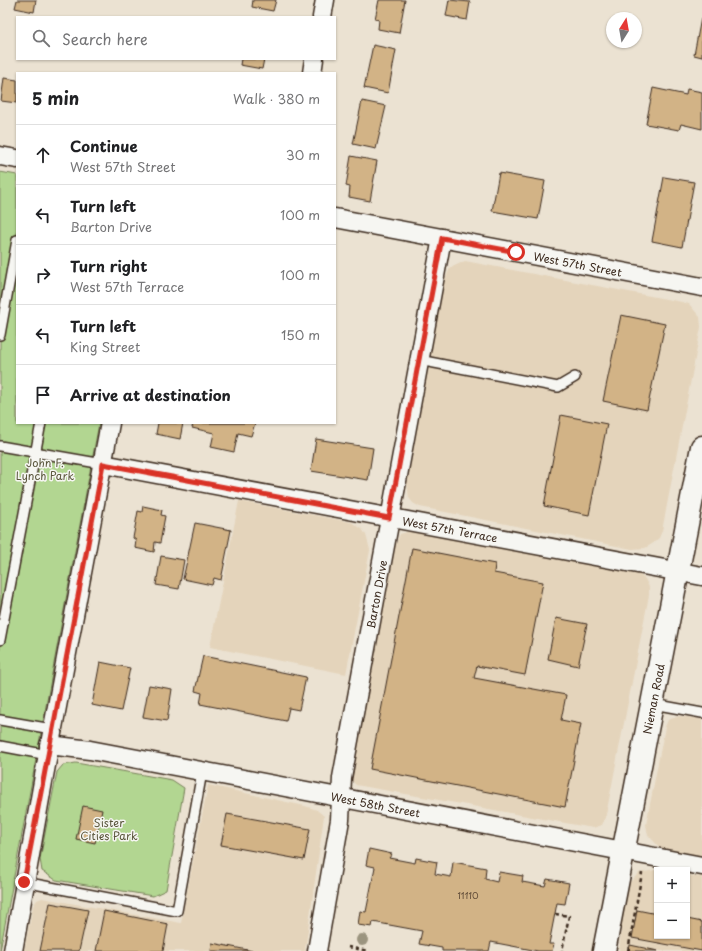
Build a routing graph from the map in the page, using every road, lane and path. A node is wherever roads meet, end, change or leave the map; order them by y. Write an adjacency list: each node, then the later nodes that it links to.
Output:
1 (325, 0): 2 (street)
2 (322, 16)
3 (314, 60): 4 (street)
4 (312, 72)
5 (0, 156): 6 (street)
6 (16, 159)
7 (336, 218): 8 (street, West 57th Street)
8 (442, 238): 10 (street, West 57th Street); 12 (street, Barton Drive)
9 (16, 246): 11 (lane)
10 (702, 287)
11 (0, 335)
12 (419, 360): 13 (lane); 20 (street, Barton Drive)
13 (575, 377)
14 (41, 424): 18 (lane)
15 (110, 424): 19 (street)
16 (0, 446): 18 (lane)
17 (702, 447): 21 (main road, Nieman Road)
18 (36, 453): 19 (lane); 23 (lane)
19 (103, 464): 20 (street, West 57th Terrace); 27 (street)
20 (389, 518): 21 (street, West 57th Terrace); 30 (street, Barton Drive)
21 (678, 571): 22 (street, West 57th Terrace); 24 (main road, Nieman Road)
22 (702, 576)
23 (0, 640)
24 (652, 704): 25 (lane); 31 (main road, Nieman Road)
25 (702, 713)
26 (0, 720): 27 (lane)
27 (50, 743): 28 (lane); 29 (street, West 58th Street); 34 (street)
28 (0, 746)
29 (202, 772): 30 (street, West 58th Street); 34 (lane)
30 (341, 798): 31 (street, West 58th Street); 38 (street, Barton Drive)
31 (624, 851): 32 (street, West 58th Street); 41 (main road, Nieman Road)
32 (702, 866)
33 (641, 880): 42 (path)
34 (24, 882): 37 (street)
35 (555, 914): 40 (path)
36 (348, 947): 39 (path)
37 (13, 951)
38 (317, 951)
39 (368, 951)
40 (562, 951)
41 (604, 951)
42 (628, 951)

